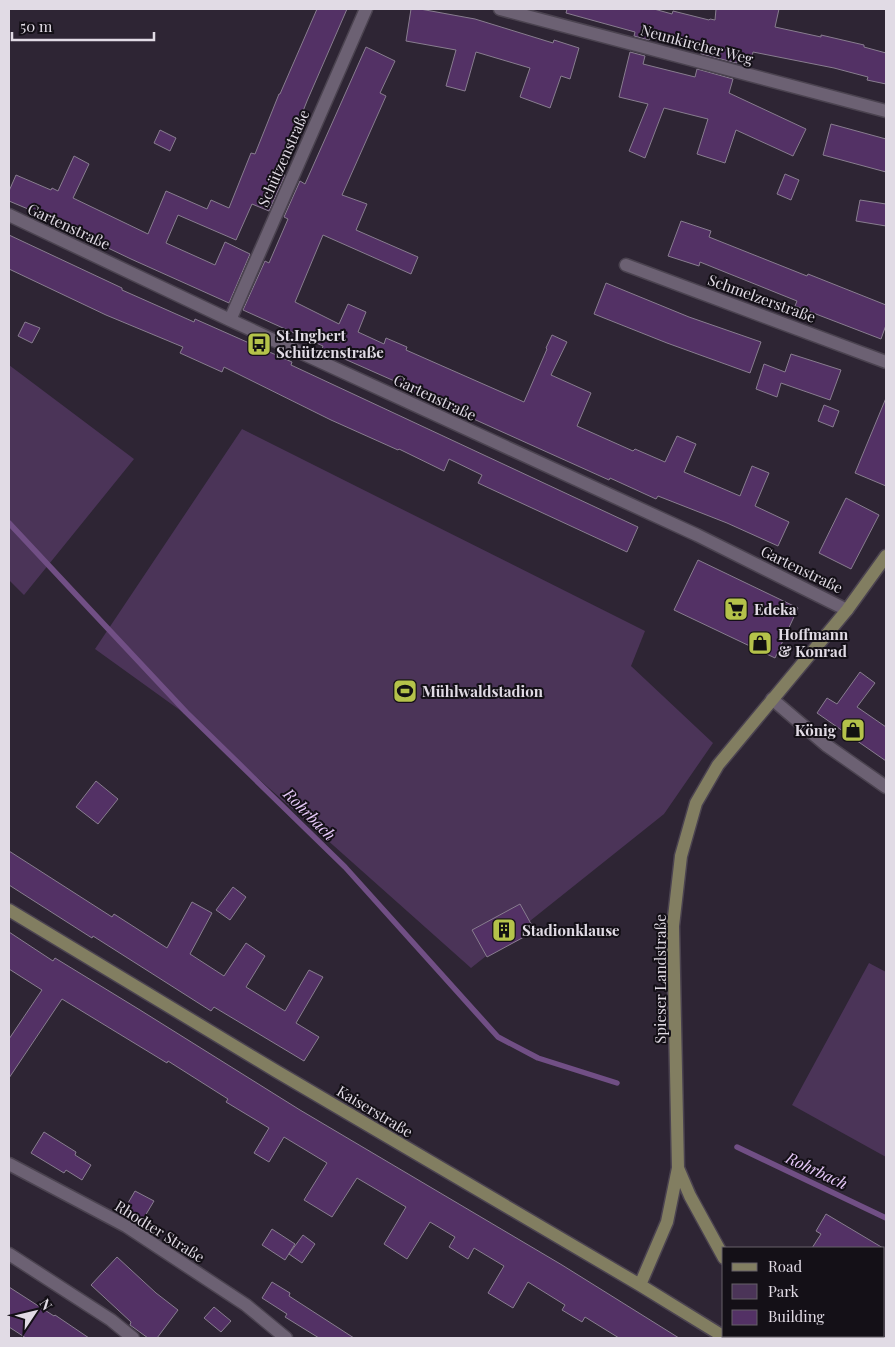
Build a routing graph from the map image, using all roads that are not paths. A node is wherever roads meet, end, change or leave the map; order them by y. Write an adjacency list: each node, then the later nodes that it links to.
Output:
1 (366, 9): 6 (street, Schützenstraße)
2 (500, 9): 3 (street, Neunkircher Weg)
3 (886, 110)
4 (9, 215): 6 (street, Gartenstraße)
5 (626, 265): 7 (street, Schmelzerstraße)
6 (230, 320): 9 (street, Gartenstraße)
7 (886, 362)
8 (886, 556): 9 (street, Spieser Landstraße)
9 (848, 610): 10 (street, Spieser Landstraße)
10 (772, 699): 11 (street); 14 (street, Spieser Landstraße)
11 (886, 787)
12 (9, 910): 17 (street, Kaiserstraße)
13 (9, 1164): 20 (street, Rhodter Straße)
14 (678, 1168): 16 (street, Spieser Landstraße); 17 (street, Spieser Landstraße)
15 (9, 1254): 19 (street)
16 (722, 1254)
17 (640, 1285): 18 (street, Kaiserstraße)
18 (722, 1336)
19 (133, 1338)
20 (286, 1338)

